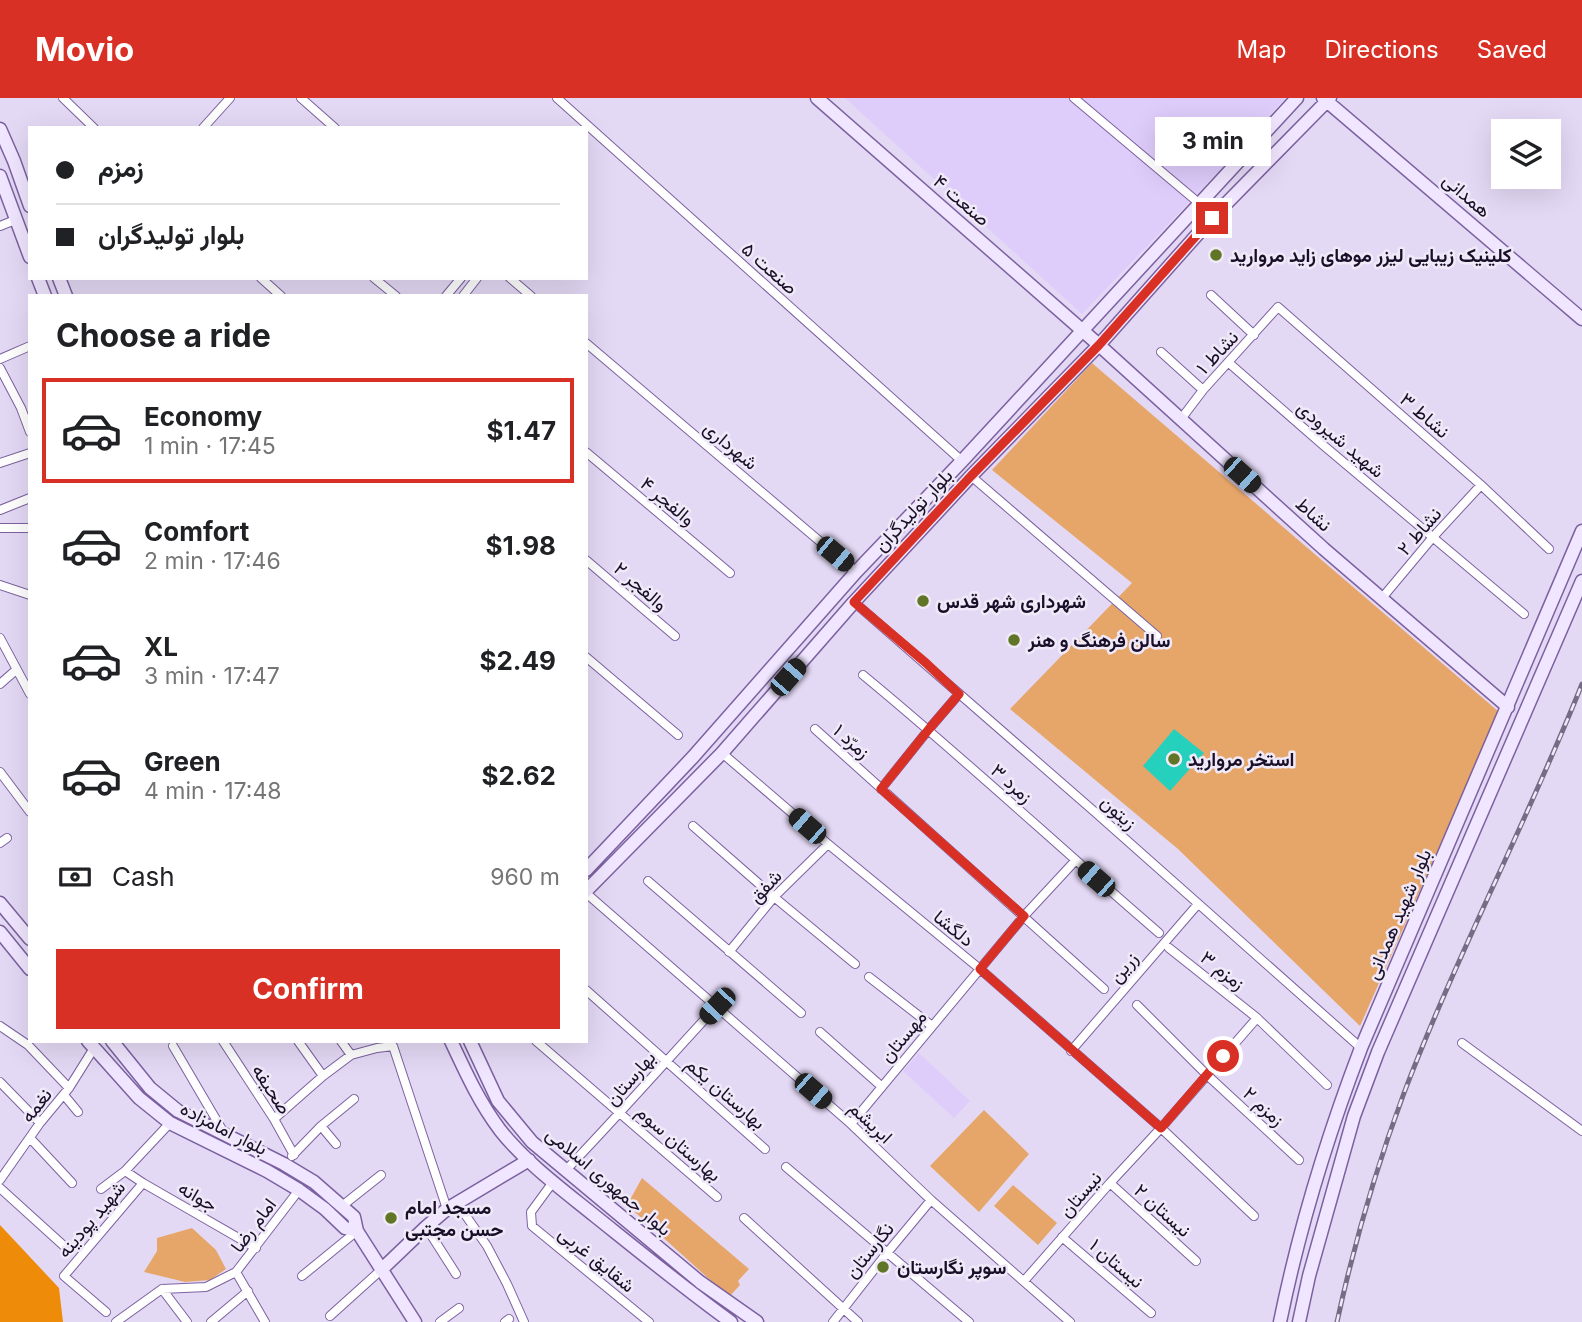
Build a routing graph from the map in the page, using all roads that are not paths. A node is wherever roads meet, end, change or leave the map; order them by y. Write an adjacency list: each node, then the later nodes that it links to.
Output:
1 (63, 98): 9 (street)
2 (230, 98): 10 (street)
3 (301, 98): 11 (street)
4 (557, 98): 47 (street, صنعت ۵)
5 (817, 98): 33 (main road, صنعت ۴)
6 (1073, 98): 15 (street)
7 (1297, 98): 15 (main road, بلوار تولیدگران)
8 (1327, 99): 16 (main road, بلوار تولیدگران); 32 (main road, همدانی)
9 (92, 126)
10 (204, 126)
11 (333, 126)
12 (0, 129): 14 (main road)
13 (0, 176): 18 (main road)
14 (28, 201)
15 (1200, 204): 16 (main road); 33 (main road, بلوار تولیدگران)
16 (1212, 218): 36 (main road, بلوار تولیدگران)
17 (0, 226): 18 (street)
18 (22, 227): 19 (main road)
19 (28, 250)
20 (263, 280): 25 (street)
21 (376, 280): 26 (street)
22 (459, 280): 27 (street)
23 (475, 280): 28 (street)
24 (512, 280): 29 (street)
25 (279, 294)
26 (394, 294)
27 (448, 294)
28 (465, 294)
29 (529, 294)
30 (1211, 295): 34 (street)
31 (1278, 307): 34 (street, نشاط ۱); 50 (street, نشاط ۳)
32 (1582, 319)
33 (1081, 331): 36 (main road, صنعت ۴); 47 (main road, بلوار تولیدگران)
34 (1254, 335): 40 (street, نشاط ۱)
35 (588, 345): 59 (street, شهرداری)
36 (1099, 345): 44 (main road, نشاط); 49 (main road, بلوار تولیدگران)
37 (28, 347): 39 (street)
38 (1161, 352): 42 (street)
39 (0, 359)
40 (1229, 363): 42 (street, نشاط ۱); 55 (street, شهید شیرودی)
41 (0, 368): 43 (street)
42 (1203, 390): 44 (street, نشاط ۱)
43 (26, 406)
44 (1181, 419): 64 (main road, نشاط)
45 (28, 454): 48 (street)
46 (588, 454): 60 (street, والفجر ۴)
47 (962, 461): 59 (main road, بلوار تولیدگران)
48 (0, 463)
49 (971, 476): 65 (main road, بلوار تولیدگران); 68 (street)
50 (1481, 485): 55 (street, نشاط ۲); 57 (street, نشاط ۳)
51 (28, 499): 52 (street)
52 (0, 510)
53 (0, 528): 54 (street)
54 (28, 528)
55 (1433, 537): 64 (street, نشاط ۲); 66 (street, شهید شیرودی)
56 (1581, 538): 76 (main road, بلوار شهید همدانی)
57 (1549, 549)
58 (588, 562): 67 (street, والفجر ۲)
59 (856, 572): 87 (main road, بلوار تولیدگران)
60 (730, 573)
61 (1582, 581): 206 (main road, بلوار شهید همدانی)
62 (0, 585): 63 (street)
63 (28, 594)
64 (1382, 598): 76 (main road, نشاط)
65 (854, 602): 75 (street, زیتون); 80 (main road, بلوار تولیدگران)
66 (1524, 614)
67 (674, 636)
68 (1157, 636)
69 (0, 638): 71 (street)
70 (588, 659): 79 (street)
71 (16, 670): 73 (street); 74 (street)
72 (863, 675): 78 (street, زمرد ۳)
73 (0, 684)
74 (28, 691)
75 (959, 694): 78 (street); 93 (street, زیتون)
76 (1508, 707): 125 (main road, بلوار شهید همدانی)
77 (815, 729): 82 (street, زمرّد ۱)
78 (929, 729): 82 (street); 86 (street, زمرد ۳)
79 (678, 734)
80 (722, 752): 85 (street, دلگشا); 89 (main road, بلوار تولیدگران)
81 (0, 772): 83 (street)
82 (881, 789): 94 (street, زمرّد ۱)
83 (28, 809)
84 (693, 826): 91 (street)
85 (828, 844): 91 (street, شفق); 103 (street, دلگشا)
86 (1075, 861): 94 (street, مهستان); 96 (street, زمرد ۳)
87 (588, 868)
88 (648, 881): 100 (street)
89 (588, 890)
90 (588, 894): 108 (street, ابریشم)
91 (774, 897): 100 (street, شفق); 101 (street)
92 (0, 903): 97 (main road)
93 (1198, 904): 125 (street, زیتون); 126 (street, زرین)
94 (1024, 916): 103 (street, مهستان); 105 (street, زمرّد ۱)
95 (0, 932): 98 (main road)
96 (1159, 933)
97 (28, 934): 98 (street)
98 (9, 943): 102 (main road)
99 (1169, 948): 110 (street, زمزم ۳)
100 (729, 952): 109 (street)
101 (855, 964)
102 (28, 967)
103 (980, 969): 112 (street, مهستان); 126 (street, دلگشا)
104 (869, 977): 112 (street)
105 (1104, 989)
106 (588, 992): 128 (street, بهارستان یکم)
107 (1137, 1005): 129 (street, زمزم ۲)
108 (717, 1006): 128 (street, بهارستان); 141 (street, ابریشم)
109 (802, 1013)
110 (1257, 1018): 129 (street, نیستان); 132 (street, زمزم ۳)
111 (0, 1026): 134 (street)
112 (932, 1026): 133 (street, مهستان)
113 (820, 1032): 133 (street)
114 (114, 1043): 145 (main road, بلوار امامزاده)
115 (224, 1043): 138 (street, صحیفه)
116 (299, 1043): 130 (street)
117 (342, 1043): 127 (street)
118 (452, 1043): 150 (main road, بلوار جمهوری اسلامی)
119 (471, 1043): 153 (main road, بلوار جمهوری اسلامی)
120 (538, 1043): 137 (street, بهارستان سوم)
121 (1462, 1043): 144 (street)
122 (376, 1044): 127 (street); 167 (street)
123 (91, 1045): 134 (street, نغمه); 140 (main road, بلوار امامزاده)
124 (173, 1046): 145 (street)
125 (1362, 1048): 205 (main road, بلوار شهید همدانی)
126 (1071, 1051): 143 (street, دلگشا)
127 (351, 1055): 130 (street)
128 (666, 1061): 137 (street, بهارستان); 148 (street, بهارستان یکم)
129 (1206, 1074): 143 (street, نیستان); 151 (street, زمزم ۲)
130 (323, 1076): 138 (street)
131 (0, 1082): 139 (street)
132 (1327, 1085)
133 (881, 1086): 141 (street, مهستان)
134 (66, 1092): 136 (street); 139 (street, نغمه)
135 (354, 1099): 142 (street)
136 (78, 1112)
137 (621, 1113): 153 (street, بهارستان); 164 (street, بهارستان سوم)
138 (274, 1119): 149 (street, صحیفه)
139 (40, 1123): 146 (street, نغمه)
140 (170, 1123): 154 (street); 163 (main road, بلوار امامزاده)
141 (851, 1124): 165 (street, ابریشم)
142 (321, 1126): 147 (street); 149 (street)
143 (1161, 1128): 160 (street, نیستان); 168 (street, دلگشا)
144 (1582, 1131)
145 (225, 1135): 149 (main road, بلوار امامزاده)
146 (30, 1138): 156 (street, نغمه); 158 (street)
147 (335, 1144)
148 (765, 1149)
149 (289, 1159): 166 (main road, بلوار امامزاده)
150 (529, 1160): 157 (main road, بلوار جمهوری اسلامی); 167 (main road)
151 (1299, 1160)
152 (786, 1167): 175 (street)
153 (566, 1170): 181 (main road, بلوار جمهوری اسلامی)
154 (125, 1171): 159 (street, جوانه); 162 (street)
155 (381, 1175): 166 (street)
156 (0, 1180)
157 (553, 1182): 185 (main road, بلوار جمهوری اسلامی); 198 (street, شقایق غربی)
158 (72, 1183)
159 (143, 1183): 174 (street, جوانه); 188 (street, شهید پودینه)
160 (1110, 1183): 172 (street, نیستان); 176 (street, نیستان ۲)
161 (0, 1188): 173 (street)
162 (101, 1189)
163 (299, 1190): 171 (main road, بلوار امامزاده); 174 (street, امام رضا)
164 (717, 1197)
165 (931, 1200): 175 (street, نگارستان); 182 (street, ابریشم)
166 (342, 1206): 171 (main road, بلوار امامزاده)
167 (452, 1206): 170 (main road); 197 (street)
168 (1254, 1216)
169 (744, 1218): 187 (street)
170 (426, 1227): 177 (main road); 179 (street)
171 (357, 1231): 177 (main road, بلوار امامزاده); 180 (street)
172 (1062, 1237): 182 (street, نیستان); 189 (street, نیستان ۱)
173 (64, 1246)
174 (256, 1248): 178 (street, امام رضا)
175 (887, 1253): 187 (street, نگارستان); 203 (street)
176 (1196, 1261)
177 (381, 1270): 190 (street); 191 (main road, بلوار امامزاده)
178 (236, 1272): 183 (street, امام رضا); 184 (street)
179 (456, 1274)
180 (303, 1276)
181 (700, 1282): 185 (main road); 200 (main road, بلوار جمهوری اسلامی)
182 (1024, 1282): 204 (street, ابریشم)
183 (162, 1289): 192 (street); 193 (street)
184 (248, 1291): 194 (street); 195 (street)
185 (691, 1293): 199 (main road, بلوار جمهوری اسلامی)
186 (459, 1308): 196 (street)
187 (843, 1309): 201 (street, نگارستان); 202 (street)
188 (106, 1312)
189 (1151, 1313)
190 (330, 1316)
191 (409, 1320)
192 (116, 1322)
193 (187, 1322)
194 (211, 1322)
195 (265, 1322)
196 (440, 1322)
197 (524, 1322)
198 (648, 1322)
199 (731, 1322)
200 (757, 1322)
201 (833, 1322)
202 (859, 1322)
203 (969, 1322)
204 (1070, 1322)
205 (1280, 1322)
206 (1299, 1322)

